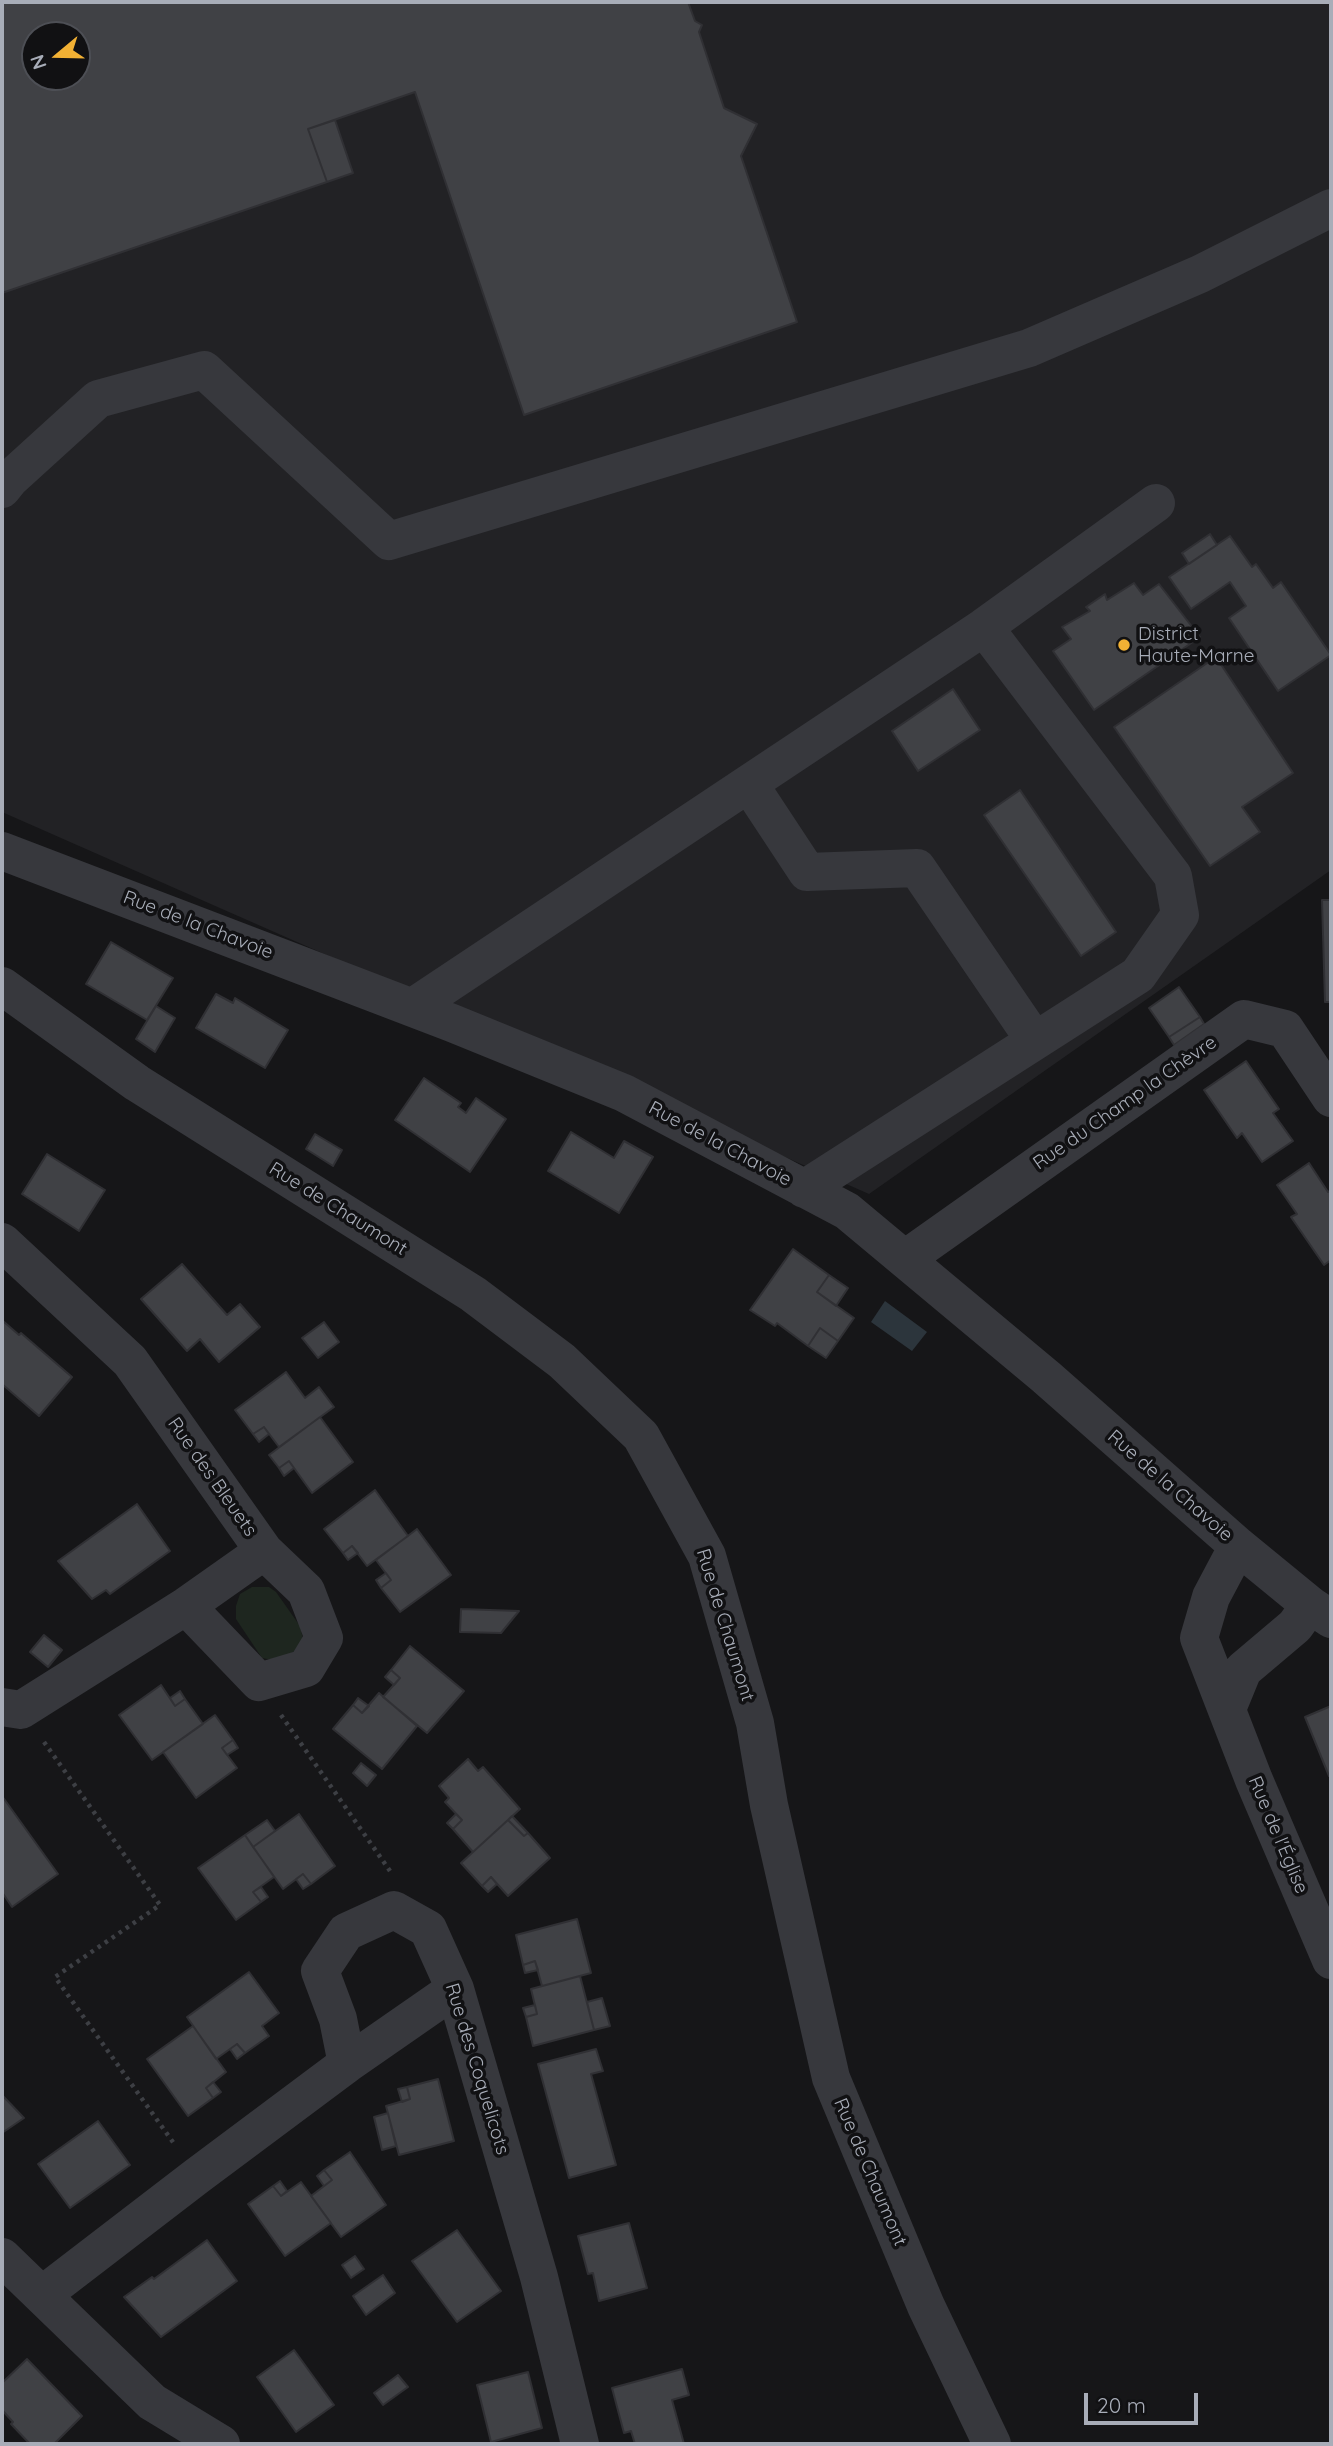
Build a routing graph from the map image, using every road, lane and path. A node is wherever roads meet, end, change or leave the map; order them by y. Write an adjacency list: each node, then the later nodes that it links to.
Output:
1 (1331, 208): 2 (street)
2 (6, 484)
3 (1156, 503): 4 (street)
4 (984, 626): 5 (street); 9 (street)
5 (749, 784): 8 (street); 9 (street)
6 (2, 851): 8 (street, Rue de la Chavoie)
7 (2, 986): 30 (street, Rue de Chaumont)
8 (413, 1007): 11 (street, Rue de la Chavoie)
9 (1035, 1041): 11 (street)
10 (1331, 1098): 13 (street, Rue du Champ la Chèvre)
11 (804, 1189): 13 (street, Rue de la Chavoie)
12 (2, 1242): 15 (street, Rue des Bleuets)
13 (905, 1259): 14 (street, Rue de la Chavoie)
14 (1238, 1546): 17 (street, Rue de la Chavoie); 20 (street, Rue de l'Église)
15 (264, 1551): 16 (street, Rue des Bleuets); 18 (street)
16 (186, 1606): 18 (street); 19 (street, Rue des Bleuets)
17 (1320, 1612): 20 (street)
18 (259, 1682): 21 (path)
19 (12, 1708): 25 (path)
20 (1227, 1709): 22 (street, Rue de l'Église)
21 (394, 1876)
22 (1331, 1960)
23 (455, 1989): 24 (street); 24 (street, Rue des Coquelicots); 29 (street, Rue des Coquelicots)
24 (347, 2064): 25 (street)
25 (197, 2176): 27 (street)
26 (2, 2257): 27 (street)
27 (42, 2295): 28 (street)
28 (221, 2444)
29 (580, 2444)
30 (992, 2444)

